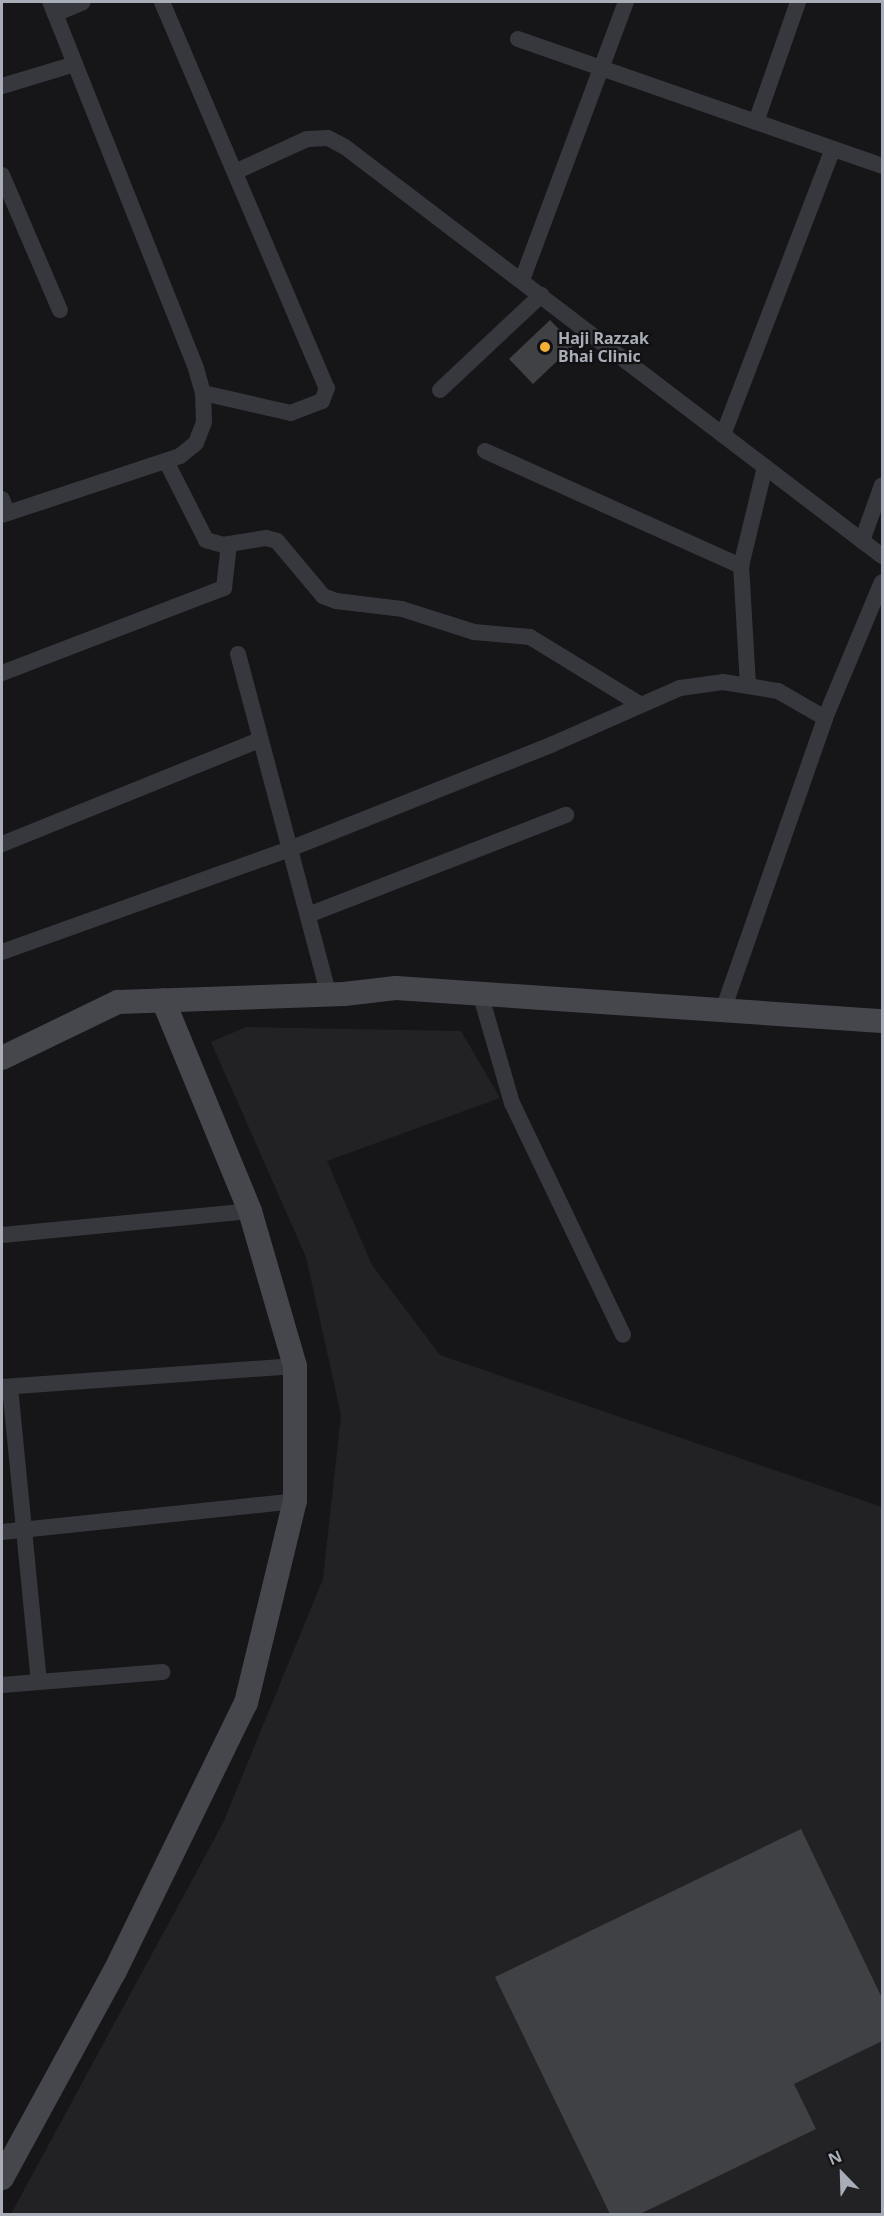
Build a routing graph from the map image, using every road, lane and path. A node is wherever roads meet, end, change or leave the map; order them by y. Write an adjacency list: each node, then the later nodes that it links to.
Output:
1 (83, 2): 5 (street)
2 (162, 2): 13 (street)
3 (626, 2): 8 (street)
4 (798, 2): 10 (street)
5 (52, 8): 7 (street)
6 (518, 39): 8 (street)
7 (75, 64): 9 (street); 19 (street)
8 (603, 67): 10 (street); 15 (street)
9 (2, 86)
10 (756, 122): 11 (street)
11 (833, 149): 12 (street); 20 (street)
12 (882, 166)
13 (236, 171): 15 (street); 19 (street)
14 (2, 175): 17 (street)
15 (522, 280): 16 (street)
16 (541, 295): 18 (street); 20 (street)
17 (60, 310)
18 (440, 390)
19 (203, 393): 22 (street)
20 (723, 435): 23 (street)
21 (484, 451): 29 (street)
22 (166, 461): 25 (street); 27 (street)
23 (765, 467): 26 (street); 29 (street)
24 (882, 485): 26 (street)
25 (3, 509)
26 (862, 541): 28 (street)
27 (229, 544): 32 (street); 34 (street)
28 (882, 556)
29 (741, 566): 33 (street)
30 (882, 582): 35 (street)
31 (238, 654): 36 (street)
32 (2, 673)
33 (748, 686): 34 (street); 35 (street)
34 (641, 705): 39 (street)
35 (825, 718): 45 (street)
36 (260, 740): 38 (street); 39 (street)
37 (566, 815): 40 (street)
38 (2, 844)
39 (287, 850): 40 (street); 41 (street)
40 (308, 915): 42 (street)
41 (2, 952)
42 (328, 992): 43 (street); 44 (street)
43 (480, 993): 45 (street); 50 (street)
44 (163, 1000): 47 (street); 48 (street)
45 (723, 1010): 46 (street)
46 (882, 1021)
47 (2, 1058)
48 (250, 1211): 49 (street); 51 (street)
49 (2, 1235)
50 (623, 1335)
51 (295, 1366): 52 (street); 53 (street)
52 (6, 1387): 54 (street)
53 (295, 1501): 54 (street); 59 (street)
54 (22, 1531): 55 (street); 57 (street)
55 (2, 1532)
56 (162, 1672): 57 (street)
57 (39, 1682): 58 (street)
58 (2, 1685)
59 (2, 2178)

